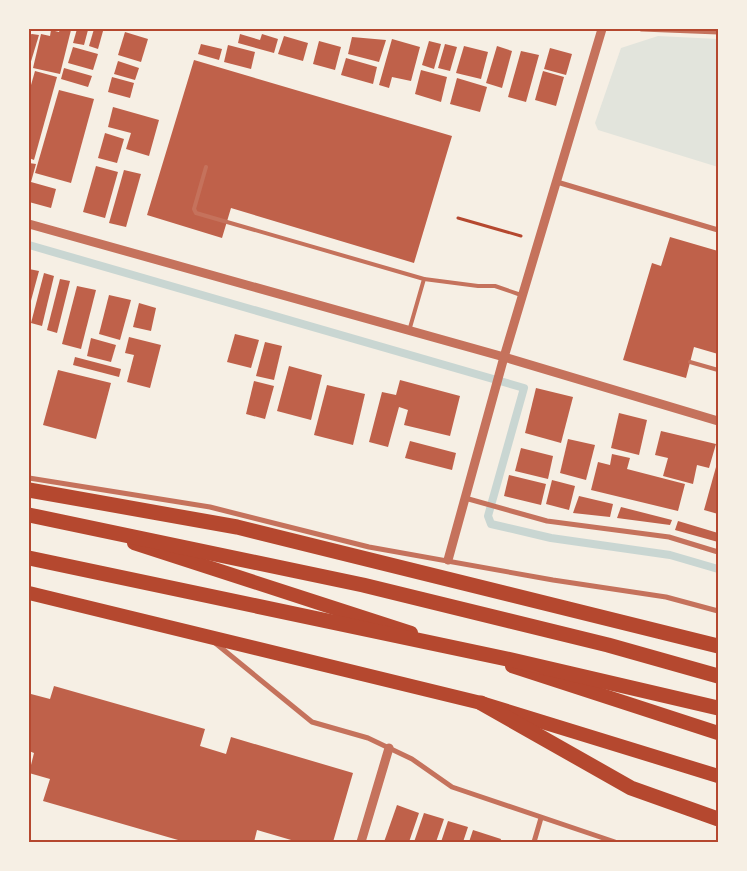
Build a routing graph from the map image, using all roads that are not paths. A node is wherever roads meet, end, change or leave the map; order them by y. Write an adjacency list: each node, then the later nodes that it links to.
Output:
1 (602, 29): 5 (street)
2 (642, 29): 3 (street)
3 (718, 32)
4 (206, 168): 8 (lane)
5 (556, 182): 7 (street); 9 (street)
6 (29, 224): 10 (street)
7 (718, 230)
8 (424, 279): 9 (lane); 10 (lane)
9 (523, 295): 11 (street)
10 (409, 331): 11 (street)
11 (504, 357): 14 (street); 17 (street)
12 (690, 362): 13 (lane)
13 (718, 370)
14 (718, 421)
15 (29, 478): 22 (street)
16 (29, 490): 26 (highway)
17 (465, 498): 20 (street); 22 (street)
18 (29, 508): 28 (highway)
19 (29, 515): 27 (highway)
20 (718, 552)
21 (29, 558): 30 (highway)
22 (448, 560): 24 (street)
23 (29, 592): 25 (highway)
24 (718, 611)
25 (207, 637): 29 (highway); 33 (street)
26 (718, 646)
27 (718, 676)
28 (610, 698): 31 (highway); 32 (highway)
29 (482, 703): 34 (highway); 36 (highway)
30 (718, 708)
31 (718, 725)
32 (718, 733)
33 (389, 748): 35 (street); 37 (street)
34 (718, 778)
35 (541, 818): 38 (street); 39 (street)
36 (718, 819)
37 (360, 842)
38 (534, 842)
39 (615, 842)

